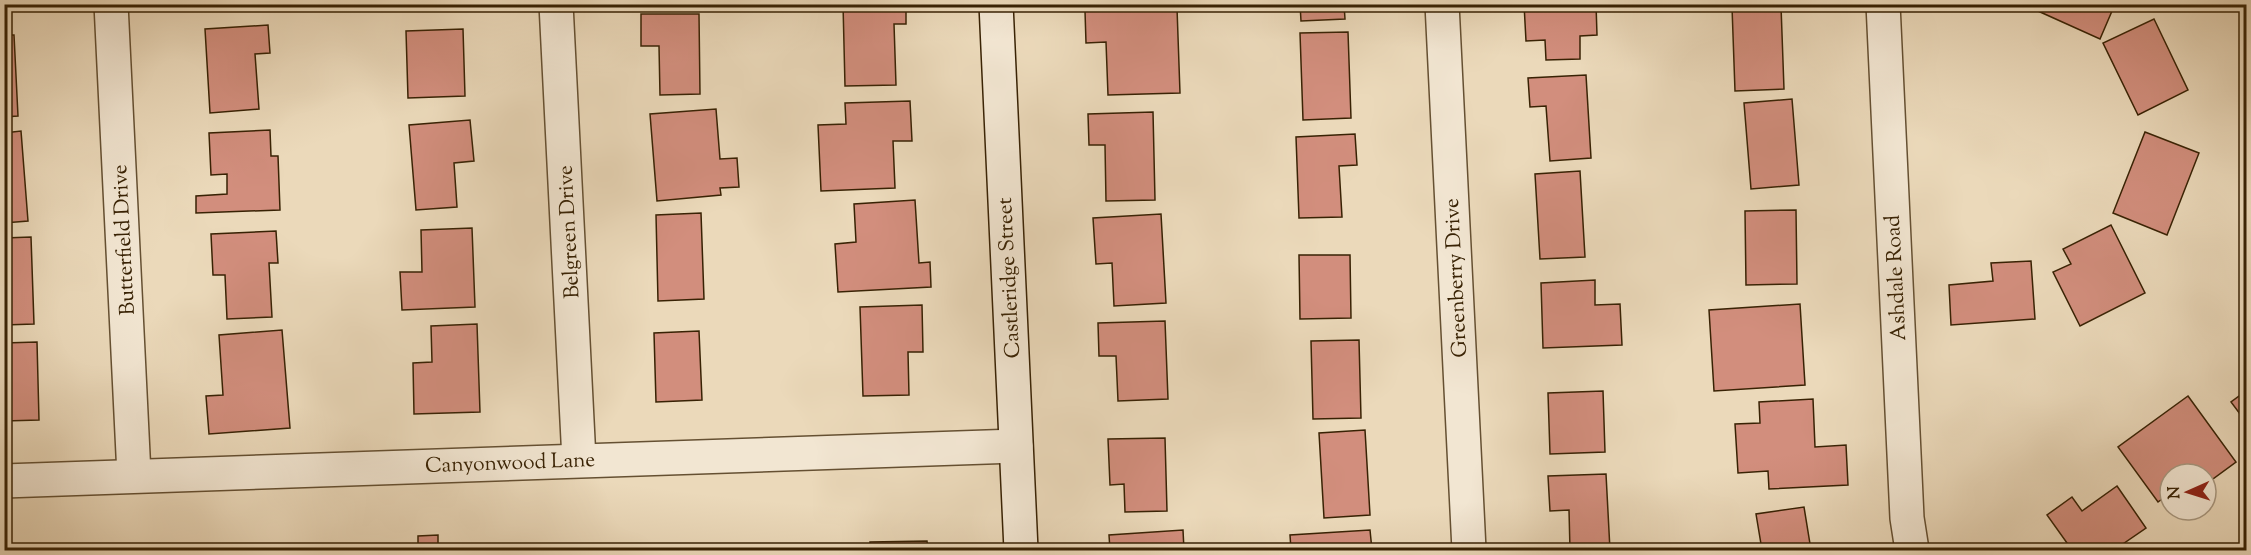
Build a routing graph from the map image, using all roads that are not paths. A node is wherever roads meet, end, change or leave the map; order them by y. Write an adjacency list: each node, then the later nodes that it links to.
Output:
1 (111, 4): 8 (street, Butterfield Drive)
2 (556, 4): 7 (street, Belgreen Drive)
3 (996, 4): 6 (street, Castleridge Street)
4 (1442, 4): 11 (street, Greenberry Drive)
5 (1883, 4): 12 (street, Ashdale Road)
6 (1016, 446): 7 (street, Canyonwood Lane); 10 (street, Castleridge Street)
7 (579, 460): 8 (street, Canyonwood Lane)
8 (134, 475): 9 (street, Canyonwood Lane)
9 (4, 481)
10 (1021, 550)
11 (1469, 550)
12 (1912, 550)

